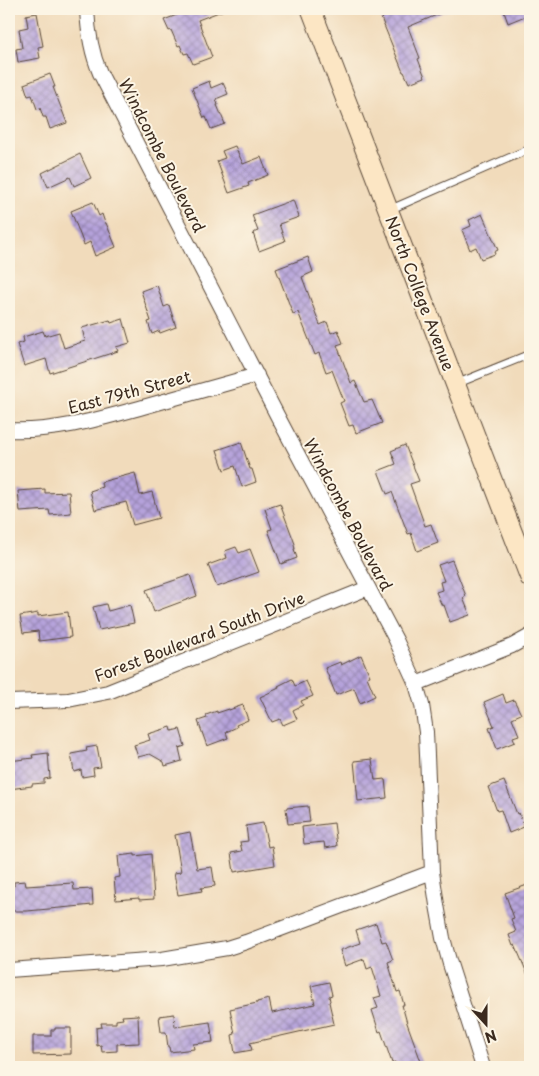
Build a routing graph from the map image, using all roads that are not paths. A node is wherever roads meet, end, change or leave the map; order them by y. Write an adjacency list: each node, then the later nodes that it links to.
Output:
1 (87, 9): 6 (street, Windcombe Boulevard)
2 (311, 9): 4 (main road, North College Avenue)
3 (525, 151): 4 (lane)
4 (388, 210): 7 (main road, North College Avenue)
5 (530, 354): 7 (lane)
6 (257, 375): 8 (street, East 79th Street); 10 (street, Windcombe Boulevard)
7 (456, 384): 9 (main road, North College Avenue)
8 (9, 430)
9 (530, 578)
10 (368, 588): 12 (street, Windcombe Boulevard); 13 (street, Forest Boulevard South Drive)
11 (530, 636): 12 (street)
12 (416, 684): 14 (street, Windcombe Boulevard)
13 (9, 702)
14 (432, 872): 15 (street); 16 (street, Windcombe Boulevard)
15 (9, 970)
16 (483, 1067)

